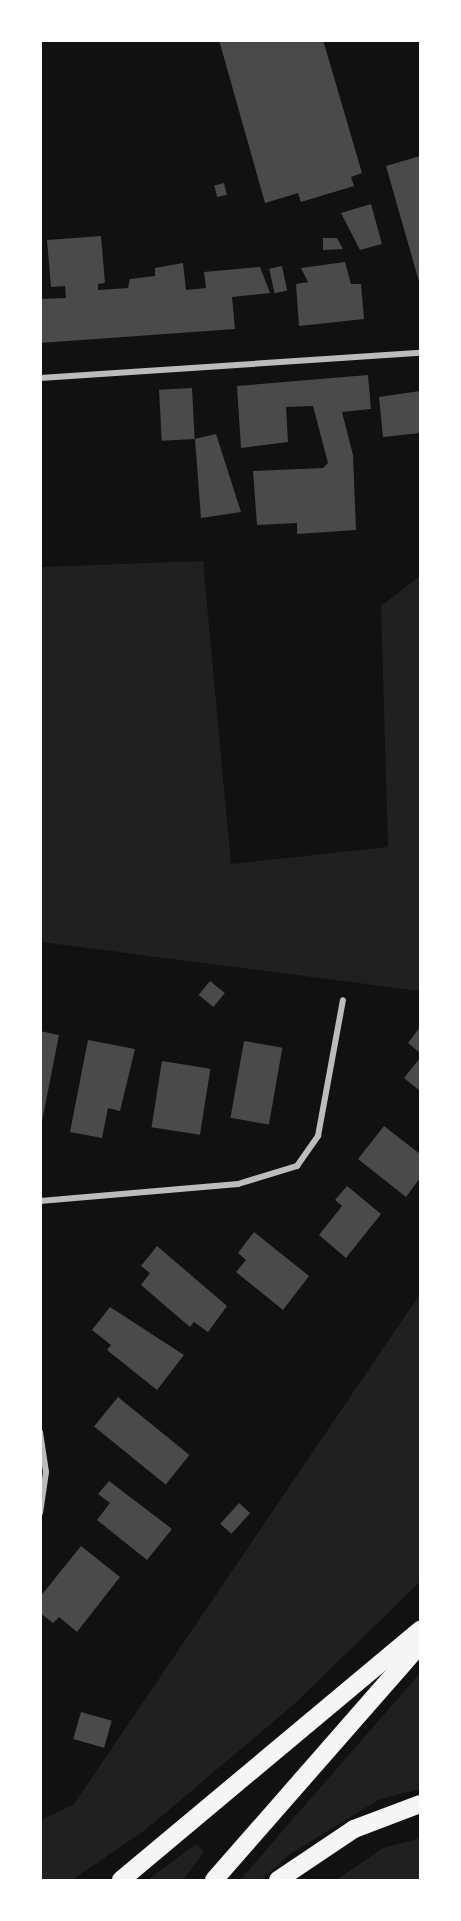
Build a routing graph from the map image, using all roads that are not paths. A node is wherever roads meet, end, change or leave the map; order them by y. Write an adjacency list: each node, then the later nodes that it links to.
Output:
1 (420, 353): 2 (street)
2 (40, 378)
3 (343, 1000): 4 (street)
4 (40, 1201)
5 (40, 1432): 6 (street)
6 (40, 1513)
7 (420, 1630): 10 (highway)
8 (420, 1645): 11 (highway)
9 (420, 1804): 12 (highway)
10 (121, 1881)
11 (214, 1881)
12 (278, 1881)

